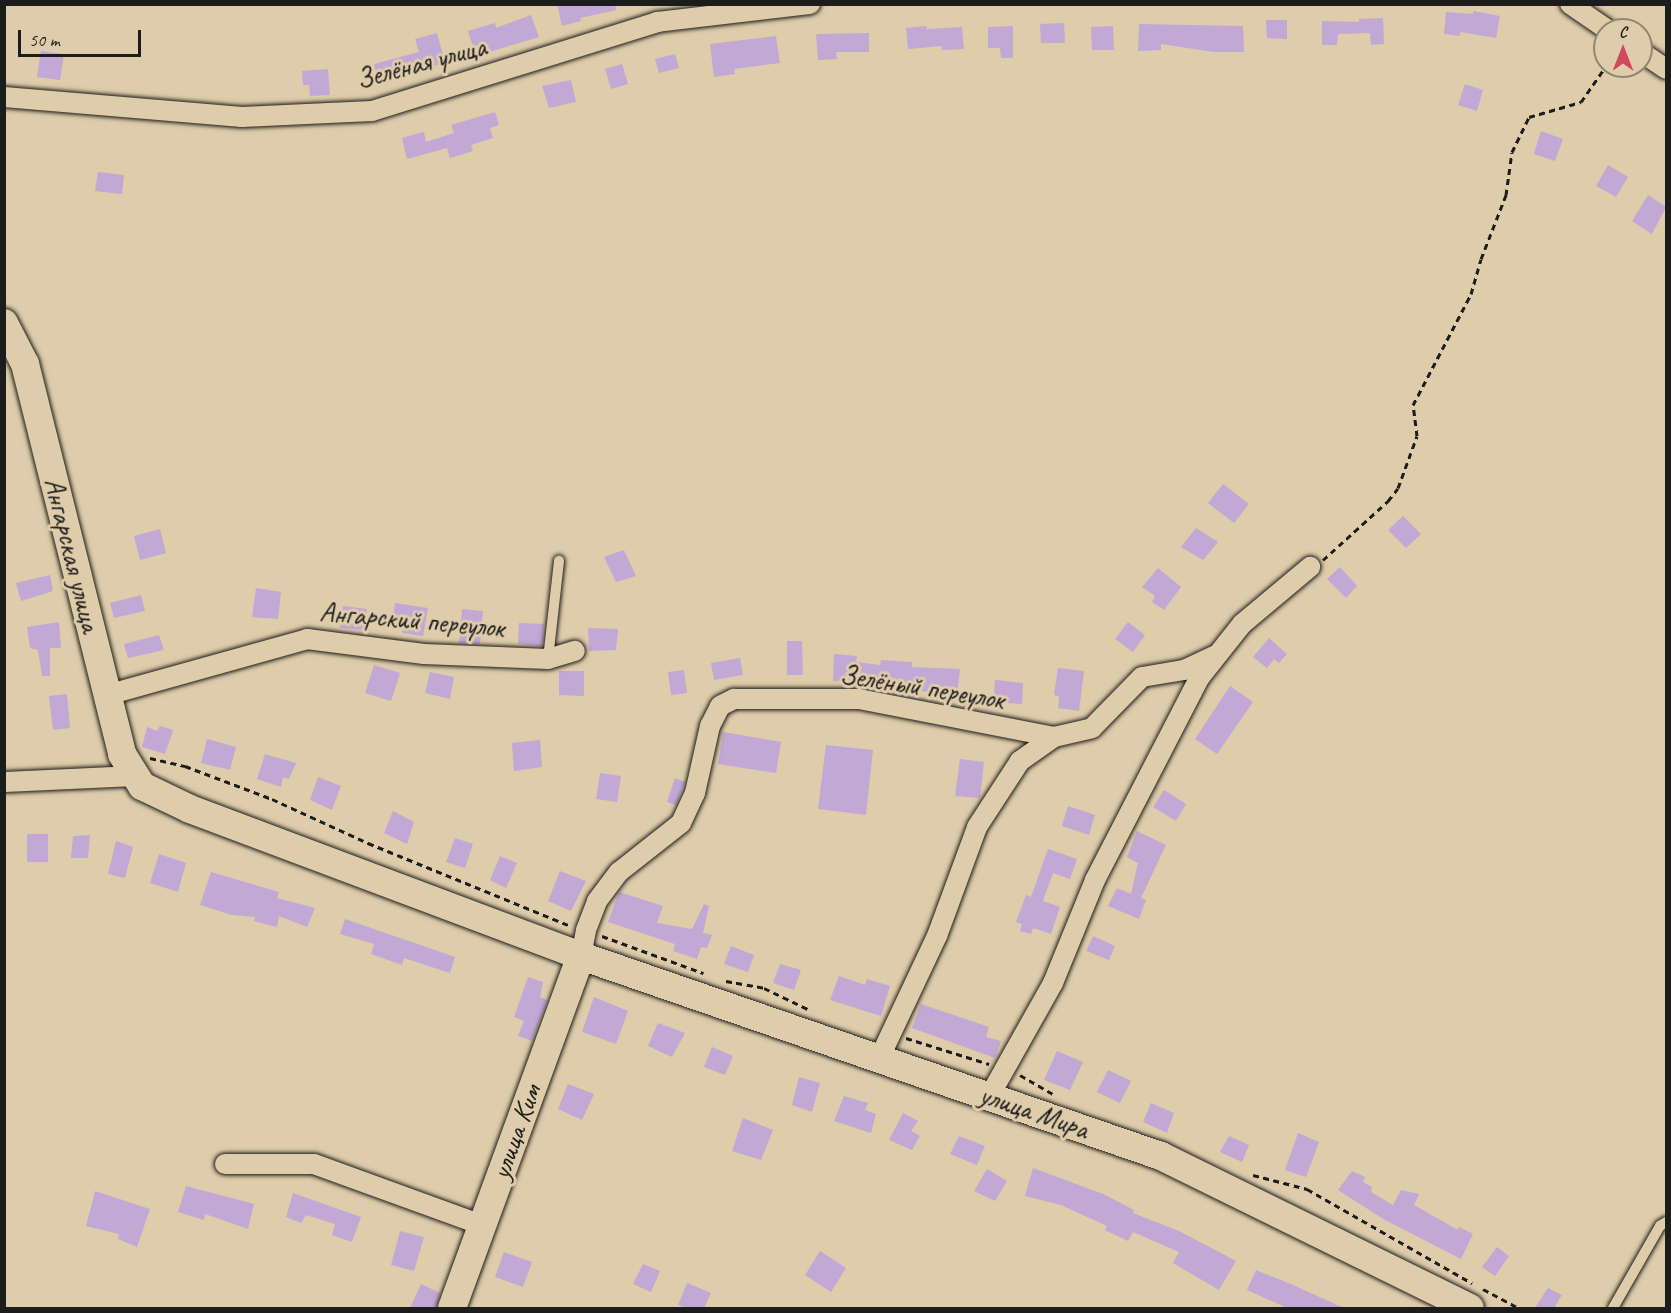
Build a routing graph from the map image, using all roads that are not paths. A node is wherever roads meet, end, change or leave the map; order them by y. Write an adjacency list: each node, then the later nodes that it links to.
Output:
1 (810, 4): 3 (street, Зелёная улица)
2 (1570, 4): 4 (street)
3 (656, 13): 7 (street, Зелёная улица)
4 (1593, 20)
5 (1653, 60): 6 (street)
6 (1666, 69)
7 (4, 97)
8 (4, 323): 14 (street, Ангарская улица)
9 (559, 561): 13 (lane)
10 (1311, 567): 12 (street, Зелёный переулок)
11 (574, 651): 13 (street, Ангарский переулок)
12 (1219, 654): 15 (street, Зелёный переулок); 20 (street, Зелёный переулок)
13 (548, 659): 14 (street, Ангарский переулок)
14 (107, 695): 16 (street, Ангарская улица)
15 (1054, 737): 18 (street, Зелёный переулок); 19 (street, Зелёный переулок)
16 (133, 772): 17 (street); 18 (street, улица Мира)
17 (4, 782)
18 (583, 943): 19 (street, улица Мира); 23 (street, улица Ким)
19 (886, 1047): 20 (street, улица Мира)
20 (989, 1096): 25 (street, улица Мира)
21 (225, 1164): 23 (street)
22 (1666, 1222): 26 (lane)
23 (483, 1225): 24 (street, улица Ким)
24 (452, 1308)
25 (1470, 1308)
26 (1613, 1308)

